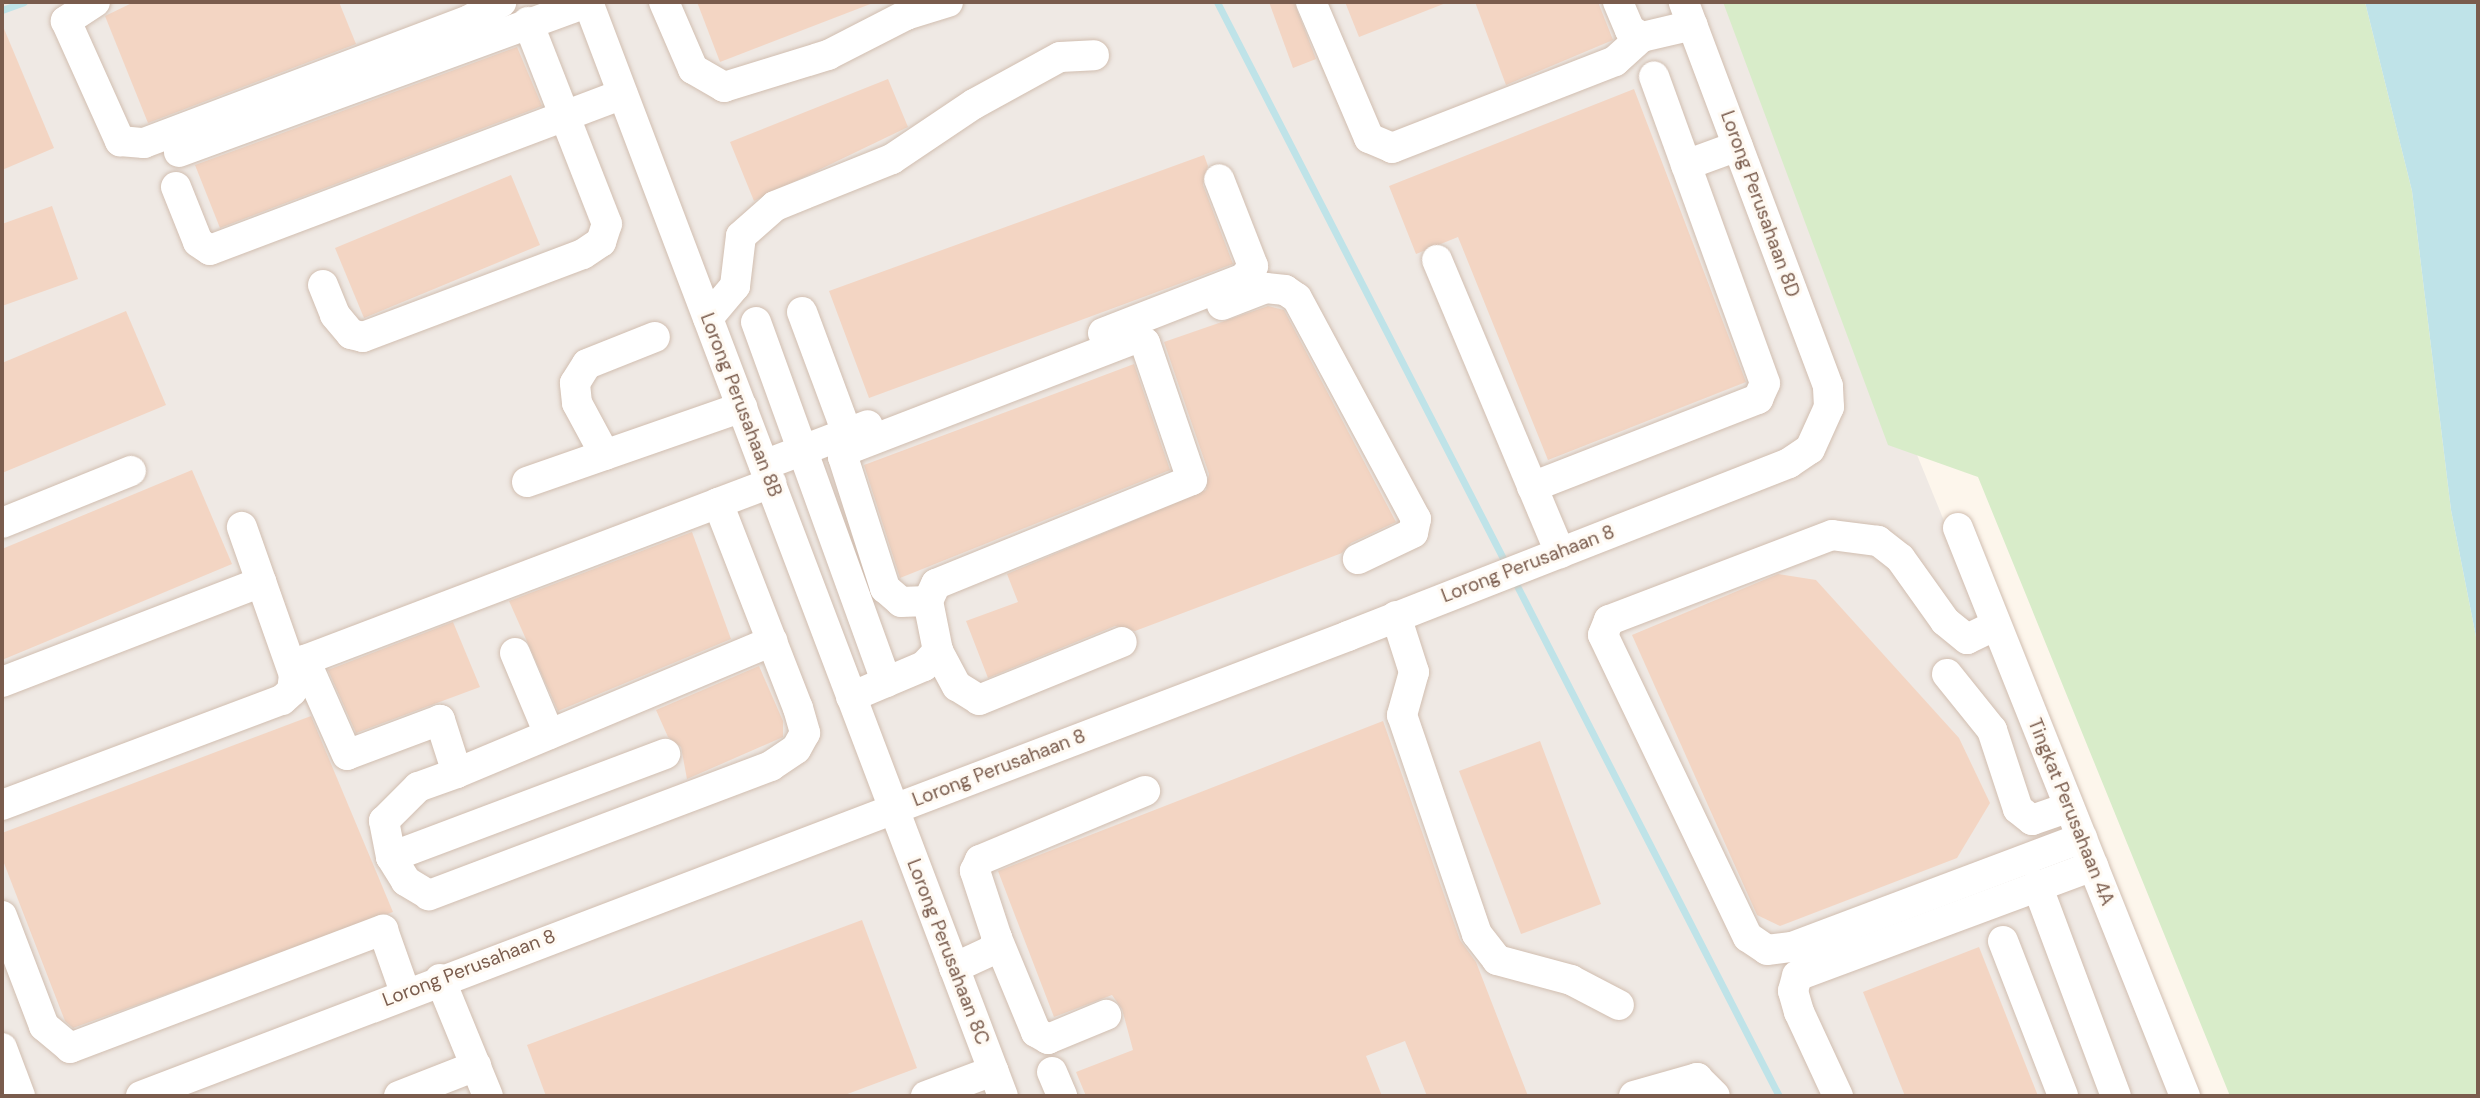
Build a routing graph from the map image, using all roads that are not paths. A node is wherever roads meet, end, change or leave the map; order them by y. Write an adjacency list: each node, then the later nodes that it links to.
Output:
1 (96, 2): 2 (street)
2 (501, 2)
3 (588, 2): 10 (street); 14 (street, Lorong Perusahaan 8B)
4 (664, 2): 8 (street)
5 (948, 2): 8 (street)
6 (1311, 2): 11 (street)
7 (1618, 2): 11 (street)
8 (910, 8)
9 (1688, 13): 11 (street); 16 (street, Lorong Perusahaan 8D)
10 (528, 22): 15 (street); 17 (street)
11 (1642, 37)
12 (1094, 55): 24 (street)
13 (1654, 77): 18 (street)
14 (623, 94): 15 (street); 24 (street, Lorong Perusahaan 8B)
15 (562, 117): 20 (street); 22 (street)
16 (1738, 146): 18 (street); 29 (street, Lorong Perusahaan 8D)
17 (179, 152)
18 (1686, 165): 36 (street)
19 (1219, 179): 30 (street)
20 (176, 187)
21 (1437, 260): 36 (street)
22 (323, 285)
23 (802, 312): 30 (street)
24 (708, 318): 28 (street, Lorong Perusahaan 8B)
25 (756, 322): 31 (street)
26 (655, 337): 32 (street)
27 (1134, 339): 42 (street); 44 (street); 44 (street)
28 (742, 407): 32 (street); 34 (street, Lorong Perusahaan 8B)
29 (1829, 407): 41 (street, Lorong Perusahaan 8)
30 (847, 433): 31 (street)
31 (801, 451): 34 (street); 53 (street)
32 (605, 455): 35 (street)
33 (131, 471): 38 (street)
34 (767, 474): 37 (street); 54 (street, Lorong Perusahaan 8B)
35 (527, 482)
36 (1532, 487): 41 (street)
37 (718, 503): 47 (street); 57 (street)
38 (2, 523)
39 (242, 527): 43 (street)
40 (1958, 528): 46 (street, Tingkat Perusahaan 4A)
41 (1549, 557): 45 (street, Lorong Perusahaan 8)
42 (1358, 559)
43 (261, 582): 52 (street); 60 (street)
44 (928, 601): 49 (street)
45 (1396, 615): 62 (street, Lorong Perusahaan 8); 74 (street)
46 (1996, 625): 61 (street, Tingkat Perusahaan 4A); 64 (street)
47 (772, 641): 55 (street); 65 (street)
48 (1122, 642): 49 (street)
49 (939, 651): 53 (street)
50 (515, 653): 55 (street)
51 (1947, 674): 61 (street)
52 (2, 682)
53 (886, 682): 54 (street)
54 (851, 697): 62 (street, Lorong Perusahaan 8B)
55 (549, 734): 57 (street)
56 (665, 754): 65 (street)
57 (457, 773): 65 (street)
58 (101, 784): 63 (street)
59 (1145, 791): 69 (street)
60 (2, 805)
61 (2069, 807): 64 (street, Tingkat Perusahaan 4A)
62 (893, 808): 71 (street, Lorong Perusahaan 8C); 72 (street, Lorong Perusahaan 8)
63 (2, 821)
64 (2082, 838): 66 (street, Tingkat Perusahaan 4A)
65 (391, 857)
66 (2093, 866): 67 (street); 89 (street, Tingkat Perusahaan 4A)
67 (2037, 885): 86 (street); 88 (street)
68 (2, 916): 73 (street)
69 (997, 938): 71 (street); 75 (street)
70 (2003, 941): 87 (street)
71 (954, 968): 78 (street, Lorong Perusahaan 8C)
72 (440, 979): 73 (street, Lorong Perusahaan 8); 77 (street)
73 (405, 992): 81 (street, Lorong Perusahaan 8)
74 (1619, 1005)
75 (1106, 1015)
76 (2, 1048): 80 (street)
77 (476, 1066): 82 (street); 83 (street)
78 (998, 1084): 79 (street)
79 (942, 1093)
80 (20, 1096)
81 (141, 1096)
82 (399, 1096)
83 (488, 1096)
84 (1634, 1096): 85 (street)
85 (1714, 1096)
86 (1838, 1096)
87 (2063, 1096)
88 (2116, 1096)
89 (2185, 1096)

